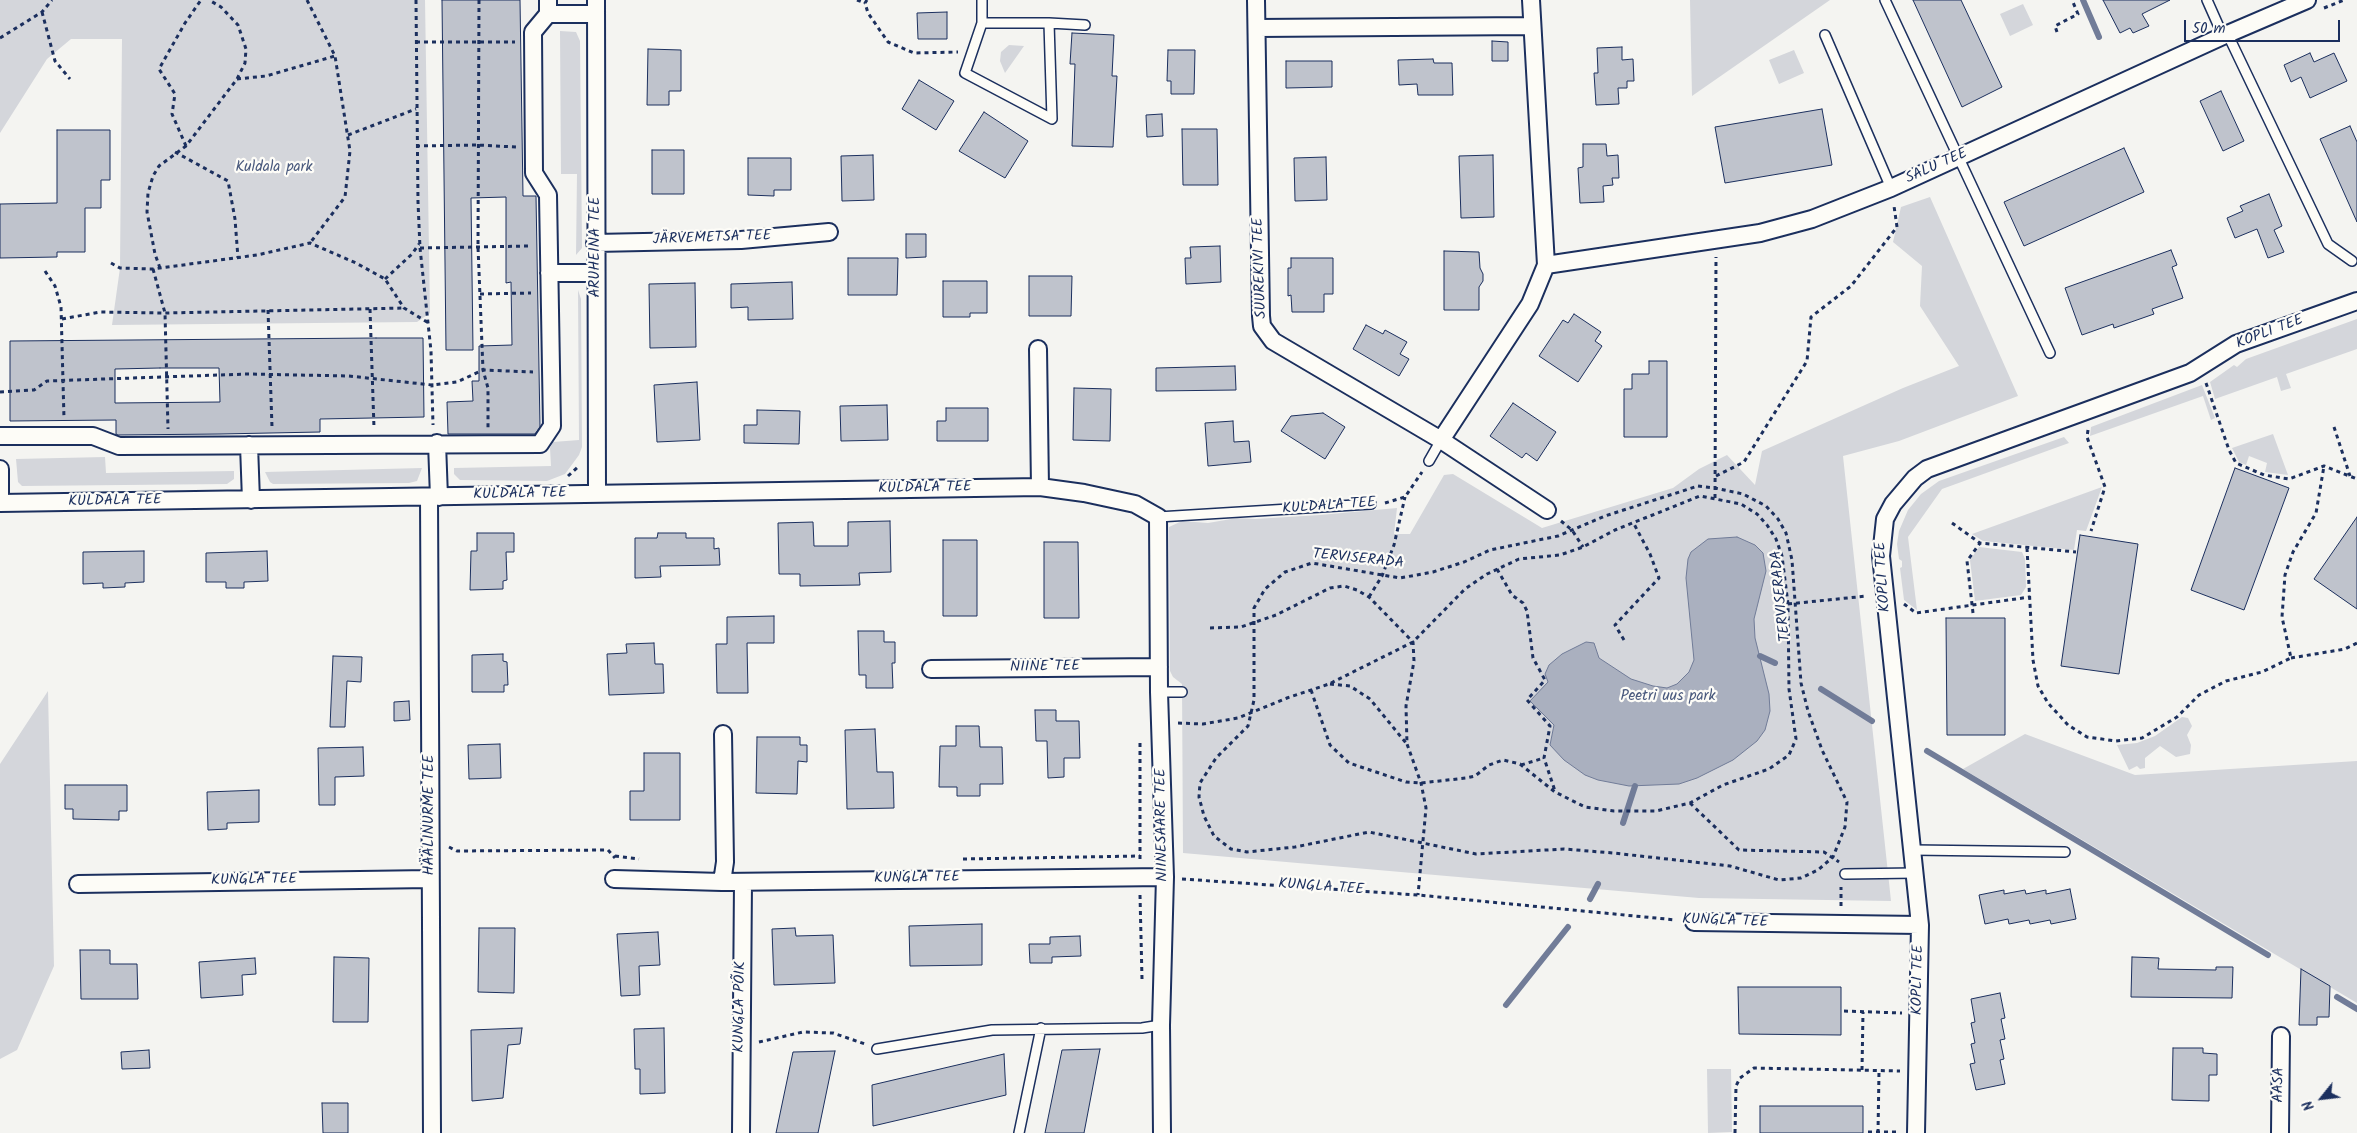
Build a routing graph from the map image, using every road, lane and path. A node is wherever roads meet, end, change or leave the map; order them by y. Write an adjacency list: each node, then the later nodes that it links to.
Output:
1 (52, 0): 18 (path)
2 (201, 0): 38 (path)
3 (209, 0): 34 (path)
4 (307, 0): 32 (path)
5 (416, 0): 28 (path)
6 (479, 0): 29 (path)
7 (857, 0): 15 (path)
8 (982, 0): 19 (lane)
9 (1256, 0): 23 (street, SUUREKIVI TEE)
10 (1531, 0): 22 (street)
11 (1886, 0): 42 (lane)
12 (2072, 0): 24 (path)
13 (2207, 0): 26 (lane)
14 (2307, 0): 26 (street, SALU TEE)
15 (866, 2): 31 (path)
16 (548, 7): 17 (street); 30 (street)
17 (596, 7): 47 (street, ARUHEINA TEE)
18 (42, 12): 27 (path); 33 (path)
19 (982, 23): 20 (lane); 31 (lane)
20 (1049, 23): 21 (lane); 31 (lane)
21 (1085, 25)
22 (1531, 26): 23 (street); 55 (street)
23 (1257, 28): 88 (street, SUUREKIVI TEE)
24 (2058, 32)
25 (1825, 35): 43 (lane)
26 (2226, 35): 42 (street, SALU TEE); 53 (lane)
27 (0, 38)
28 (416, 42): 29 (path); 35 (path)
29 (478, 42): 30 (path); 37 (path)
30 (533, 42): 40 (street)
31 (971, 54)
32 (335, 56): 34 (path); 36 (path)
33 (70, 79)
34 (237, 79): 38 (path)
35 (416, 109): 36 (path); 39 (path)
36 (348, 135): 46 (path)
37 (477, 145): 39 (path); 40 (path); 50 (path)
38 (186, 146): 41 (path)
39 (416, 146): 48 (path)
40 (534, 148): 49 (street)
41 (175, 152): 52 (path); 57 (path)
42 (1959, 158): 43 (street, SALU TEE); 72 (lane)
43 (1891, 188): 45 (street, SALU TEE); 99 (path)
44 (829, 232): 47 (street, JÄRVEMETSA TEE)
45 (1716, 239): 55 (street, SALU TEE); 99 (path)
46 (310, 243): 52 (path); 61 (path)
47 (595, 243): 60 (street, ARUHEINA TEE)
48 (420, 244): 51 (path); 61 (path)
49 (549, 246): 50 (path); 59 (street)
50 (478, 247): 51 (path); 63 (path)
51 (420, 248): 70 (path)
52 (238, 258): 57 (path)
53 (2352, 261)
54 (110, 263): 56 (path)
55 (1546, 264): 88 (street)
56 (153, 268): 57 (path); 68 (path)
57 (160, 268)
58 (46, 271): 69 (path)
59 (549, 273): 60 (street); 62 (street)
60 (595, 274): 105 (street, ARUHEINA TEE)
61 (385, 279): 65 (path)
62 (549, 293): 63 (path); 74 (street)
63 (480, 294): 73 (path)
64 (2357, 301): 124 (street, KOPLI TEE)
65 (404, 308): 66 (path); 70 (path)
66 (370, 309): 67 (path); 77 (path)
67 (268, 310): 68 (path); 75 (path)
68 (165, 313): 69 (path); 76 (path)
69 (62, 319): 78 (path)
70 (428, 322): 80 (path)
71 (1038, 349): 103 (street)
72 (2050, 353)
73 (483, 370): 74 (path); 80 (path); 90 (path)
74 (551, 372): 90 (street)
75 (270, 375): 76 (path); 77 (path); 93 (path)
76 (166, 377): 78 (path); 94 (path)
77 (373, 378): 80 (path); 91 (path)
78 (63, 380): 81 (path); 87 (path)
79 (2205, 380): 83 (path)
80 (432, 385): 89 (path)
81 (0, 392)
82 (2212, 422): 83 (path)
83 (2221, 422): 97 (path)
84 (2091, 423): 117 (path)
85 (2334, 428): 100 (path)
86 (0, 436): 87 (street)
87 (64, 436): 94 (street)
88 (1441, 440): 95 (lane); 112 (street, SUUREKIVI TEE)
89 (437, 443): 90 (street); 91 (street); 106 (street, HÄÄLINURME TEE)
90 (488, 443)
91 (375, 444): 93 (street)
92 (249, 445): 93 (street); 94 (street); 109 (street)
93 (273, 445)
94 (168, 446)
95 (1429, 461): 107 (path)
96 (580, 465): 101 (path)
97 (2324, 466): 100 (path); 137 (path)
98 (0, 469): 110 (street)
99 (1716, 476): 104 (path)
100 (2350, 476): 102 (path)
101 (563, 479)
102 (2357, 479)
103 (1040, 487): 105 (street, KULDALA TEE); 113 (street, KULDALA TEE)
104 (1715, 488): 108 (path); 116 (path, TERVISERADA); 128 (path, TERVISERADA)
105 (597, 493): 106 (street, KULDALA TEE)
106 (434, 497): 109 (street, KULDALA TEE); 153 (street, HÄÄLINURME TEE)
107 (1405, 497): 111 (path, KULDALA TEE); 123 (path)
108 (1716, 498): 115 (path); 129 (path)
109 (252, 500): 110 (street, KULDALA TEE)
110 (0, 503)
111 (1371, 504): 113 (lane, KULDALA TEE)
112 (1547, 510): 116 (path)
113 (1158, 517): 138 (street, NIINESAARE TEE)
114 (1952, 523): 118 (path)
115 (1634, 524): 119 (path); 134 (path)
116 (1572, 530): 119 (path); 123 (path, TERVISERADA)
117 (2091, 531)
118 (1980, 543): 120 (path); 130 (path)
119 (1583, 547): 122 (path)
120 (2028, 548): 121 (path); 126 (path)
121 (2076, 552)
122 (1497, 569): 135 (path); 148 (path)
123 (1382, 576): 125 (path); 132 (path, TERVISERADA)
124 (1885, 594): 128 (path); 155 (street, KOPLI TEE)
125 (1369, 597): 132 (path); 135 (path)
126 (2030, 597): 130 (path); 137 (path)
127 (1900, 601): 130 (path)
128 (1795, 603): 129 (path); 159 (path, TERVISERADA)
129 (1788, 604): 152 (path)
130 (1972, 605): 131 (path)
131 (1973, 612)
132 (1253, 622): 133 (path); 144 (path, TERVISERADA)
133 (1210, 628)
134 (1624, 640)
135 (1413, 642): 140 (path); 147 (path)
136 (2357, 643): 137 (path)
137 (2291, 658)
138 (1159, 667): 139 (street, NIINE TEE); 142 (street, NIINESAARE TEE)
139 (931, 670)
140 (1329, 684): 141 (path); 147 (path)
141 (1311, 690): 144 (path); 150 (path)
142 (1159, 692): 143 (lane); 145 (street, NIINESAARE TEE)
143 (1182, 692)
144 (1251, 713): 145 (path); 154 (path, TERVISERADA)
145 (1160, 722): 165 (street, NIINESAARE TEE)
146 (723, 734): 168 (street)
147 (1407, 744): 150 (path)
148 (1544, 758): 149 (path); 151 (path)
149 (1521, 765): 150 (path); 151 (path)
150 (1421, 783): 154 (path)
151 (1555, 792): 152 (path)
152 (1690, 803): 159 (path)
153 (430, 837): 157 (path); 166 (street, HÄÄLINURME TEE)
154 (1424, 844): 159 (path, TERVISERADA); 172 (path)
155 (1913, 850): 156 (lane); 164 (street, KOPLI TEE)
156 (2064, 852)
157 (615, 856): 161 (path); 167 (path)
158 (1140, 856): 160 (path)
159 (1833, 856): 162 (path)
160 (962, 859)
161 (640, 860)
162 (1842, 865)
163 (1846, 874): 164 (lane)
164 (1915, 874): 175 (street, KOPLI TEE)
165 (1165, 877): 169 (street, KUNGLA TEE); 172 (path, KUNGLA TEE); 179 (street, NIINESAARE TEE)
166 (430, 878): 170 (street, KUNGLA TEE); 190 (street, HÄÄLINURME TEE)
167 (614, 879): 168 (street, KUNGLA TEE)
168 (722, 882): 169 (street, KUNGLA TEE)
169 (743, 882): 182 (street, KUNGLA PÕIK)
170 (78, 884)
171 (1841, 884): 174 (path)
172 (1418, 895): 173 (path, KUNGLA TEE)
173 (1694, 922): 174 (street, KUNGLA TEE)
174 (1841, 924): 175 (street, KUNGLA TEE)
175 (1920, 925): 189 (street, KOPLI TEE)
176 (1844, 1011): 177 (path)
177 (1863, 1012): 178 (path); 184 (path)
178 (1905, 1013)
179 (1161, 1025): 180 (lane); 193 (street, NIINESAARE TEE)
180 (1041, 1028): 183 (lane); 192 (lane)
181 (2281, 1036): 195 (street, AASA)
182 (741, 1047): 183 (path); 191 (street, KUNGLA PÕIK)
183 (877, 1048)
184 (1862, 1070): 185 (path); 194 (path)
185 (1879, 1071): 186 (path); 188 (path)
186 (1904, 1071)
187 (1868, 1132): 188 (path)
188 (1878, 1132): 189 (path)
189 (1910, 1132)
190 (432, 1133)
191 (741, 1133)
192 (1019, 1133)
193 (1162, 1133)
194 (1735, 1133)
195 (2280, 1133)

